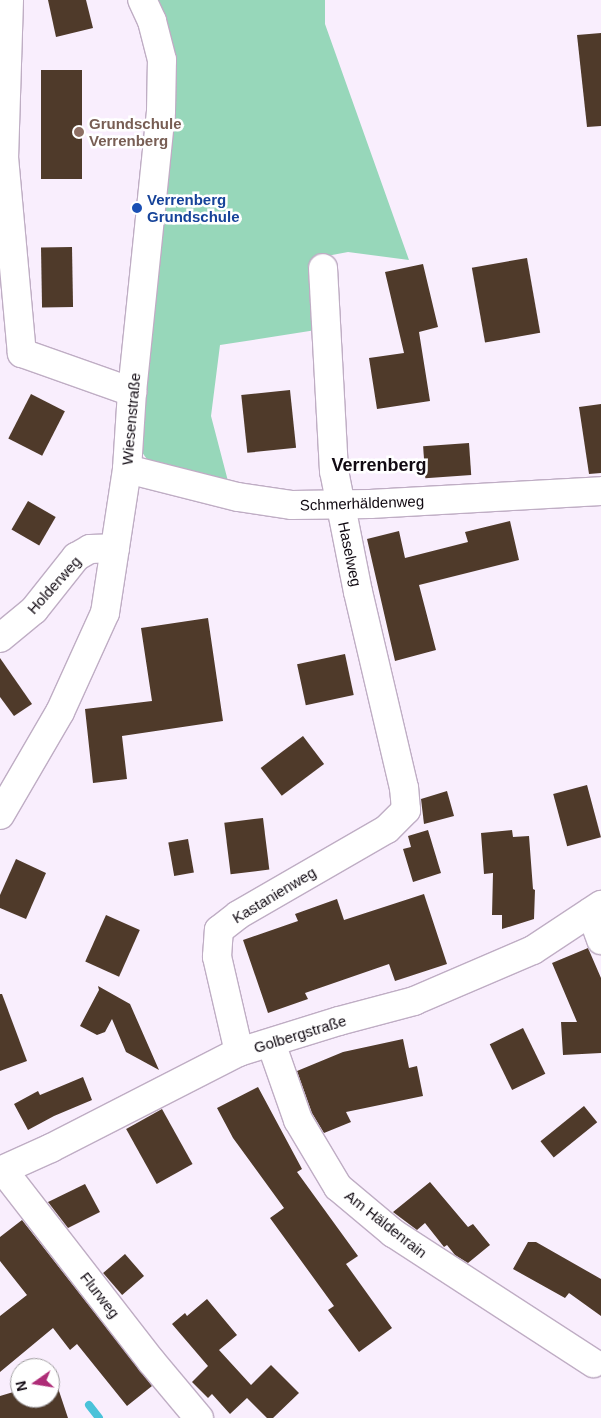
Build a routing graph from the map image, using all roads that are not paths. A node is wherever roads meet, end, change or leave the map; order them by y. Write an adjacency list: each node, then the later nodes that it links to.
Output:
1 (9, 0): 4 (street)
2 (142, 0): 4 (street, Wiesenstraße)
3 (323, 268): 7 (street, Haselweg)
4 (132, 392): 5 (street, Wiesenstraße)
5 (127, 469): 7 (street, Schmerhäldenweg); 8 (street, Wiesenstraße)
6 (601, 491): 7 (street, Schmerhäldenweg)
7 (339, 505): 11 (street, Haselweg)
8 (115, 548): 9 (street, Holderweg); 10 (street, Wiesenstraße)
9 (0, 638)
10 (0, 815)
11 (387, 829): 15 (street, Kastanienweg)
12 (596, 909): 13 (street); 14 (street, Golbergstraße)
13 (601, 940)
14 (271, 1043): 15 (street, Golbergstraße); 17 (street, Am Häldenrain)
15 (240, 1052): 16 (street, Golbergstraße)
16 (1, 1170): 18 (street, Flurweg)
17 (593, 1363)
18 (199, 1418)

